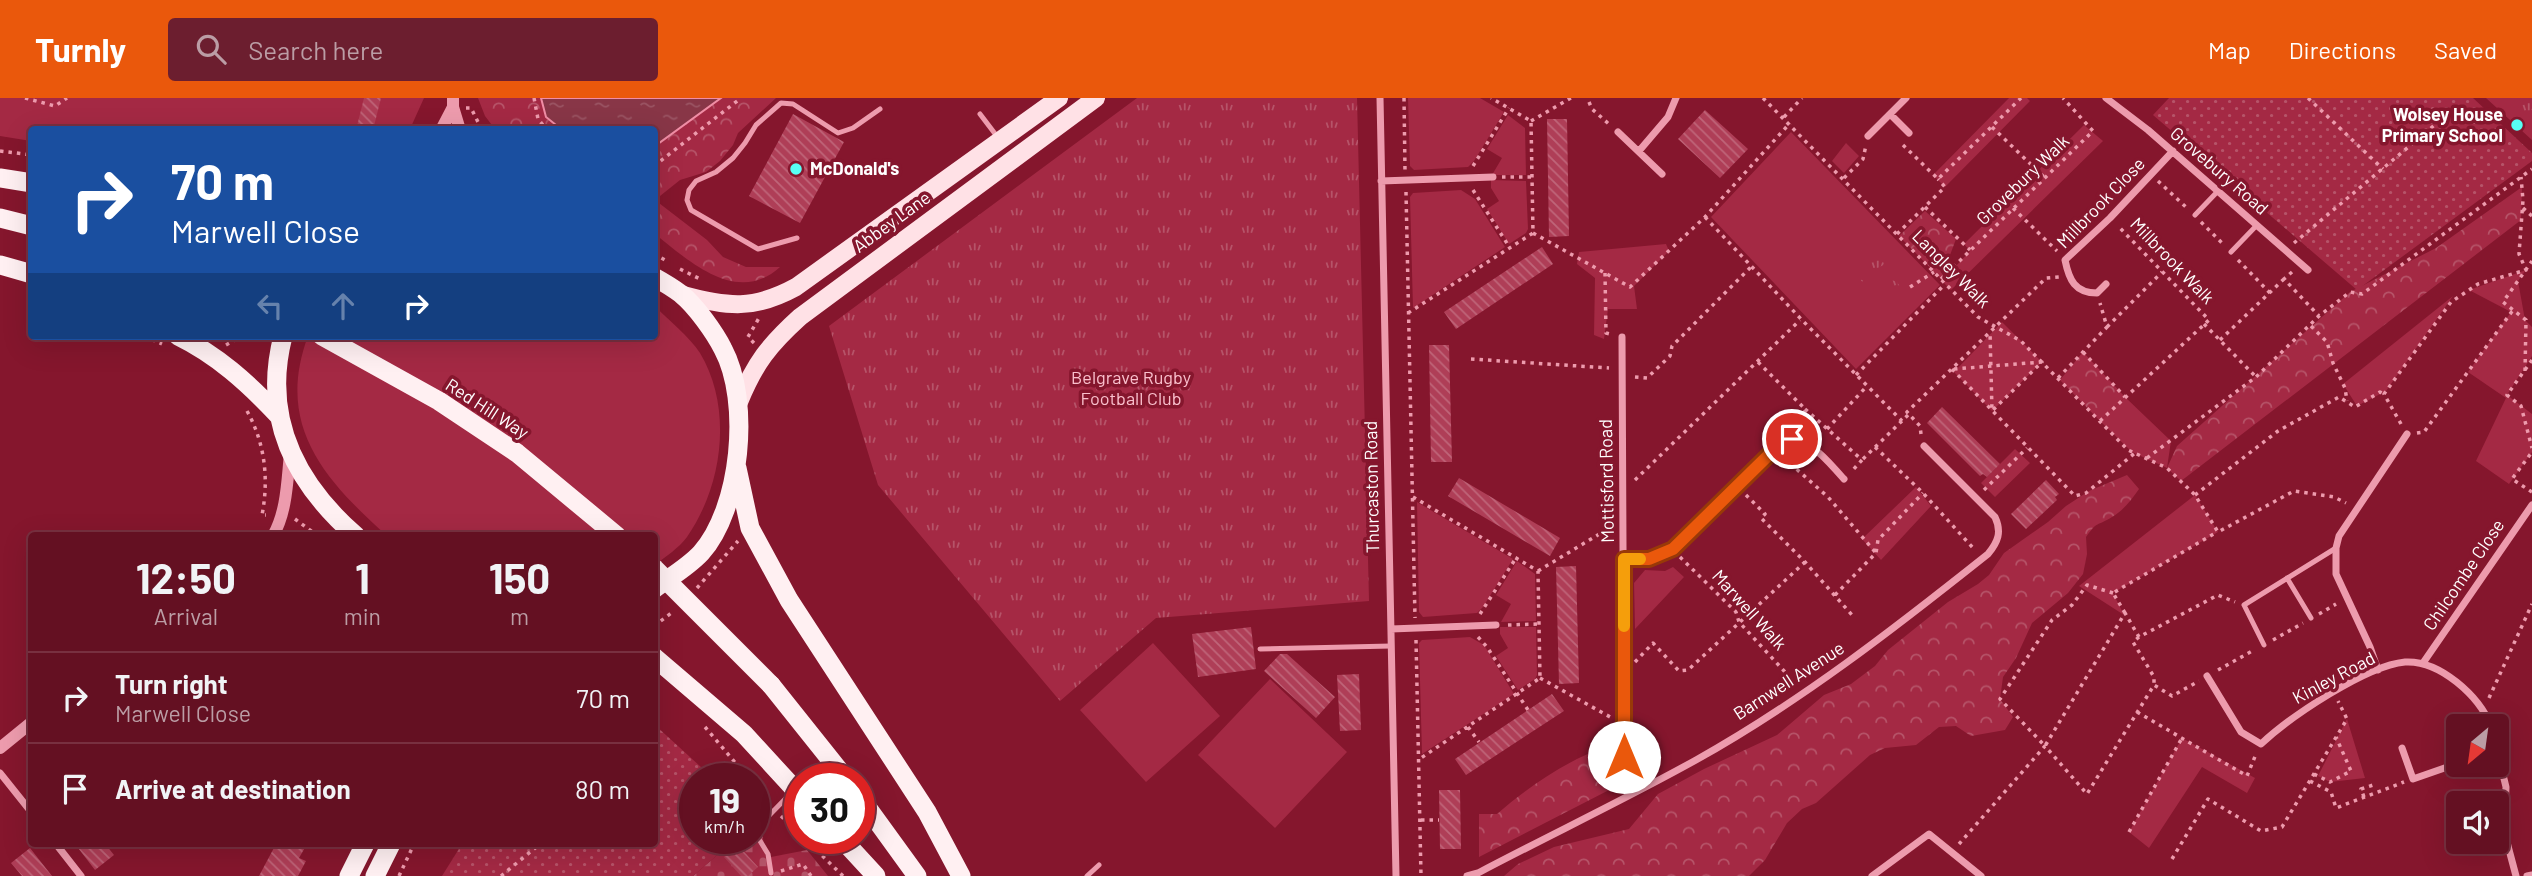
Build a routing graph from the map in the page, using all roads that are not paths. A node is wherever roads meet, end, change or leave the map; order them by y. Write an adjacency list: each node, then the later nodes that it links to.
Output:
1 (1059, 98): 16 (main road, Abbey Lane)
2 (1096, 98): 41 (main road, Abbey Lane)
3 (1380, 98): 22 (street, Thurcaston Road)
4 (1676, 98): 17 (street)
5 (1906, 98): 10 (street)
6 (2106, 98): 18 (street, Grovebury Road)
7 (453, 103): 11 (street); 12 (street)
8 (880, 108): 29 (lane)
9 (980, 114): 16 (lane)
10 (1890, 114): 14 (street); 15 (street)
11 (443, 126)
12 (459, 126)
13 (1618, 132): 17 (street)
14 (1909, 133)
15 (1868, 136)
16 (1001, 141): 36 (main road, Abbey Lane)
17 (1639, 151): 19 (street)
18 (2173, 151): 24 (street, Grovebury Road); 35 (street, Millbrook Close)
19 (1662, 174)
20 (1493, 177): 22 (street)
21 (0, 178): 23 (highway)
22 (1381, 181): 59 (street, Thurcaston Road)
23 (28, 182)
24 (2218, 191): 25 (lane); 28 (street, Grovebury Road)
25 (2195, 215)
26 (0, 218): 27 (highway)
27 (28, 225)
28 (2257, 225): 30 (lane); 32 (street, Grovebury Road)
29 (797, 238)
30 (2231, 252)
31 (0, 265): 33 (highway)
32 (2308, 270)
33 (28, 273)
34 (658, 279): 36 (highway)
35 (2106, 284)
36 (683, 295): 41 (highway)
37 (1622, 337): 53 (street, Mottisford Road)
38 (184, 340): 42 (highway)
39 (282, 340): 42 (highway)
40 (329, 340): 51 (highway, Red Hill Way)
41 (739, 402): 46 (highway)
42 (278, 415): 45 (highway)
43 (2407, 435): 52 (street)
44 (1924, 446): 76 (street, Barnwell Avenue)
45 (290, 452): 49 (street); 50 (highway)
46 (737, 468): 56 (highway); 94 (highway)
47 (1844, 479): 53 (street)
48 (2532, 505): 64 (street, Chilcombe Close)
49 (275, 532)
50 (352, 532)
51 (612, 532)
52 (2336, 548): 55 (lane); 65 (street)
53 (1624, 559): 76 (street, Mottisford Road)
54 (658, 572): 71 (highway, bridge)
55 (2287, 578): 57 (lane); 60 (lane)
56 (658, 586)
57 (2311, 618)
58 (1496, 625): 59 (street)
59 (1391, 629): 61 (street, Thurcaston Road)
60 (2264, 645)
61 (1391, 646): 62 (lane); 96 (street, Thurcaston Road)
62 (1260, 649)
63 (658, 660): 75 (highway)
64 (2423, 663): 65 (street, Kinley Road); 67 (street)
65 (2378, 670): 66 (street, Kinley Road)
66 (2207, 676)
67 (2483, 714)
68 (28, 725): 69 (street)
69 (0, 748)
70 (2402, 748): 72 (street)
71 (833, 763)
72 (2446, 768)
73 (0, 773): 78 (street)
74 (2504, 777): 100 (street)
75 (784, 778)
76 (1638, 790): 97 (street, Barnwell Avenue)
77 (784, 804): 79 (lane)
78 (28, 808)
79 (770, 816)
80 (875, 818): 93 (highway)
81 (58, 847): 89 (street)
82 (364, 847): 90 (highway)
83 (390, 847): 91 (highway)
84 (768, 854): 87 (lane)
85 (856, 854): 92 (highway)
86 (1099, 865): 95 (lane)
87 (771, 873)
88 (2532, 874): 101 (street)
89 (81, 876)
90 (349, 876)
91 (375, 876)
92 (877, 876)
93 (917, 876)
94 (961, 876)
95 (1087, 876)
96 (1396, 876)
97 (1466, 876)
98 (1872, 876): 99 (street)
99 (1981, 876)
100 (2516, 876)
101 (2527, 876)

